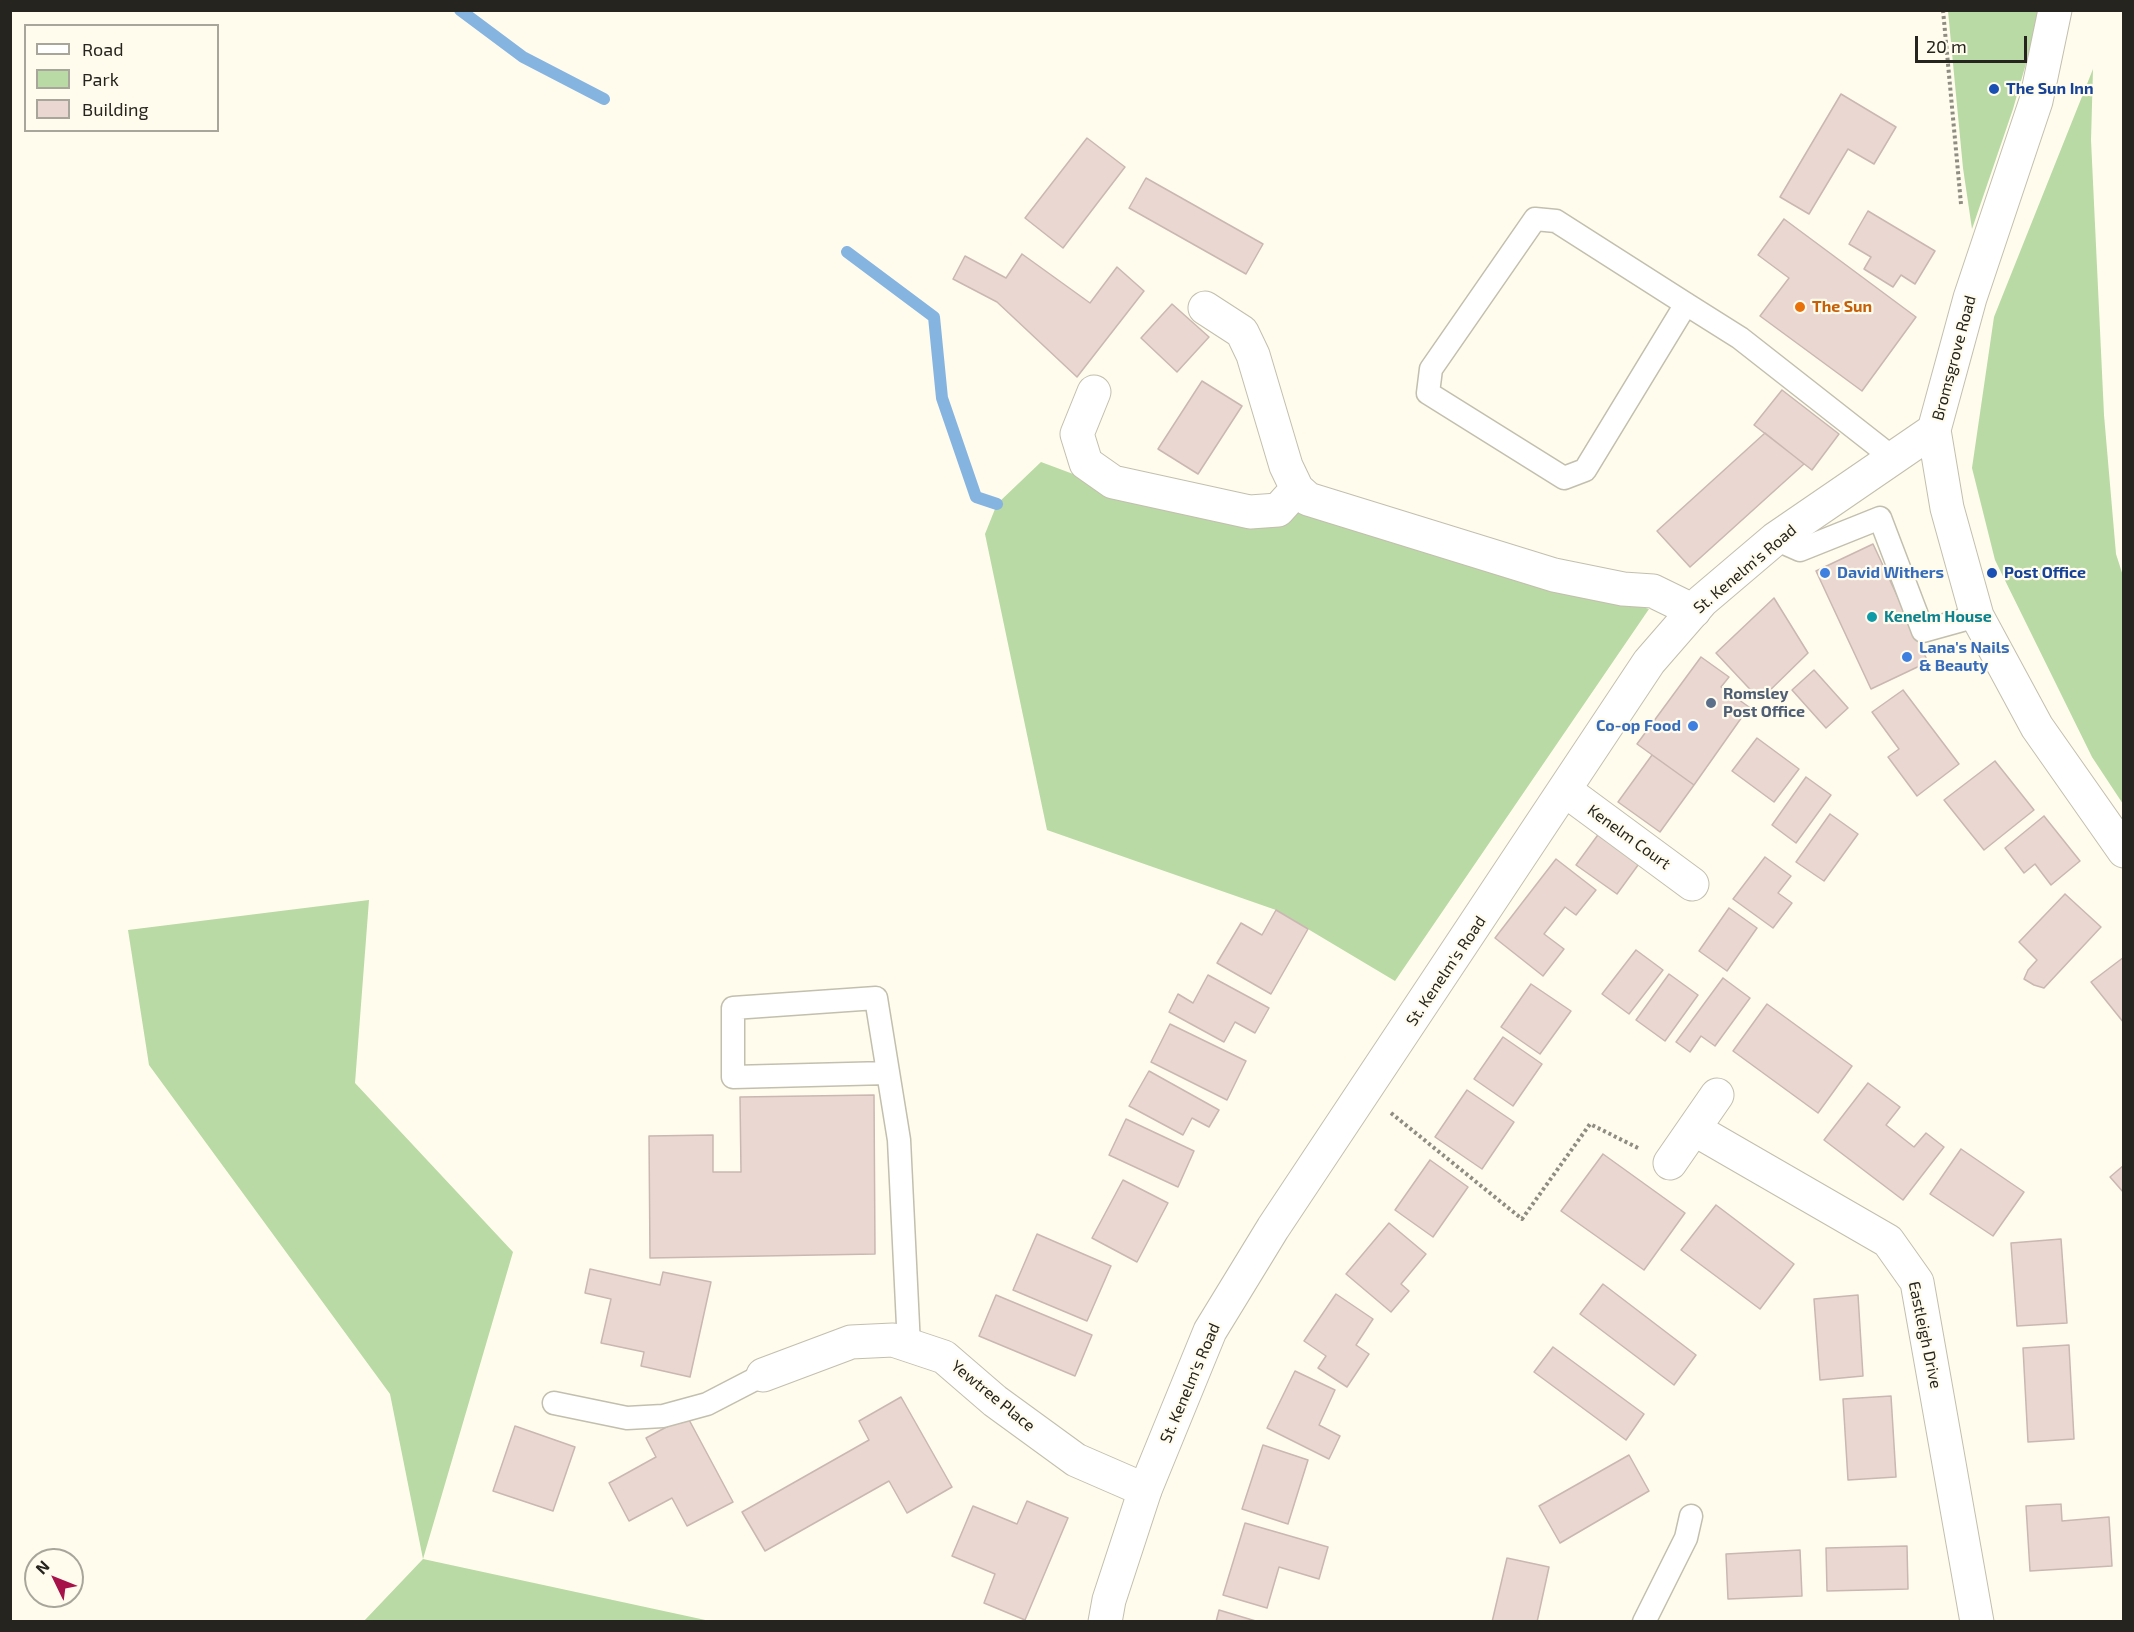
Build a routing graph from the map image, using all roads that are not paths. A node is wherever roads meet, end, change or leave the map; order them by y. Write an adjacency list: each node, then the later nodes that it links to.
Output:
1 (2055, 10): 5 (street, Bromsgrove Road)
2 (1686, 304): 2 (lane); 6 (lane)
3 (1205, 308): 7 (street)
4 (1094, 392): 7 (street)
5 (1934, 430): 6 (street, St. Kenelm's Road); 10 (street, Bromsgrove Road)
6 (1893, 458): 8 (street, St. Kenelm's Road)
7 (1297, 489): 9 (street)
8 (1776, 539): 9 (street, St. Kenelm's Road); 10 (lane)
9 (1694, 611): 11 (street, St. Kenelm's Road)
10 (1977, 616): 12 (street, Bromsgrove Road)
11 (1566, 791): 13 (street, Kenelm Court); 21 (street, St. Kenelm's Road)
12 (2124, 851)
13 (1692, 884)
14 (887, 1073): 14 (lane); 18 (lane)
15 (1717, 1095): 16 (street)
16 (1694, 1129): 17 (street); 25 (street, Eastleigh Drive)
17 (1670, 1163)
18 (909, 1346): 19 (street, Yewtree Place); 21 (street, Yewtree Place)
19 (763, 1375): 20 (lane)
20 (554, 1403)
21 (1145, 1490): 23 (street, St. Kenelm's Road)
22 (1691, 1516): 24 (lane)
23 (1105, 1622)
24 (1644, 1622)
25 (1977, 1622)

